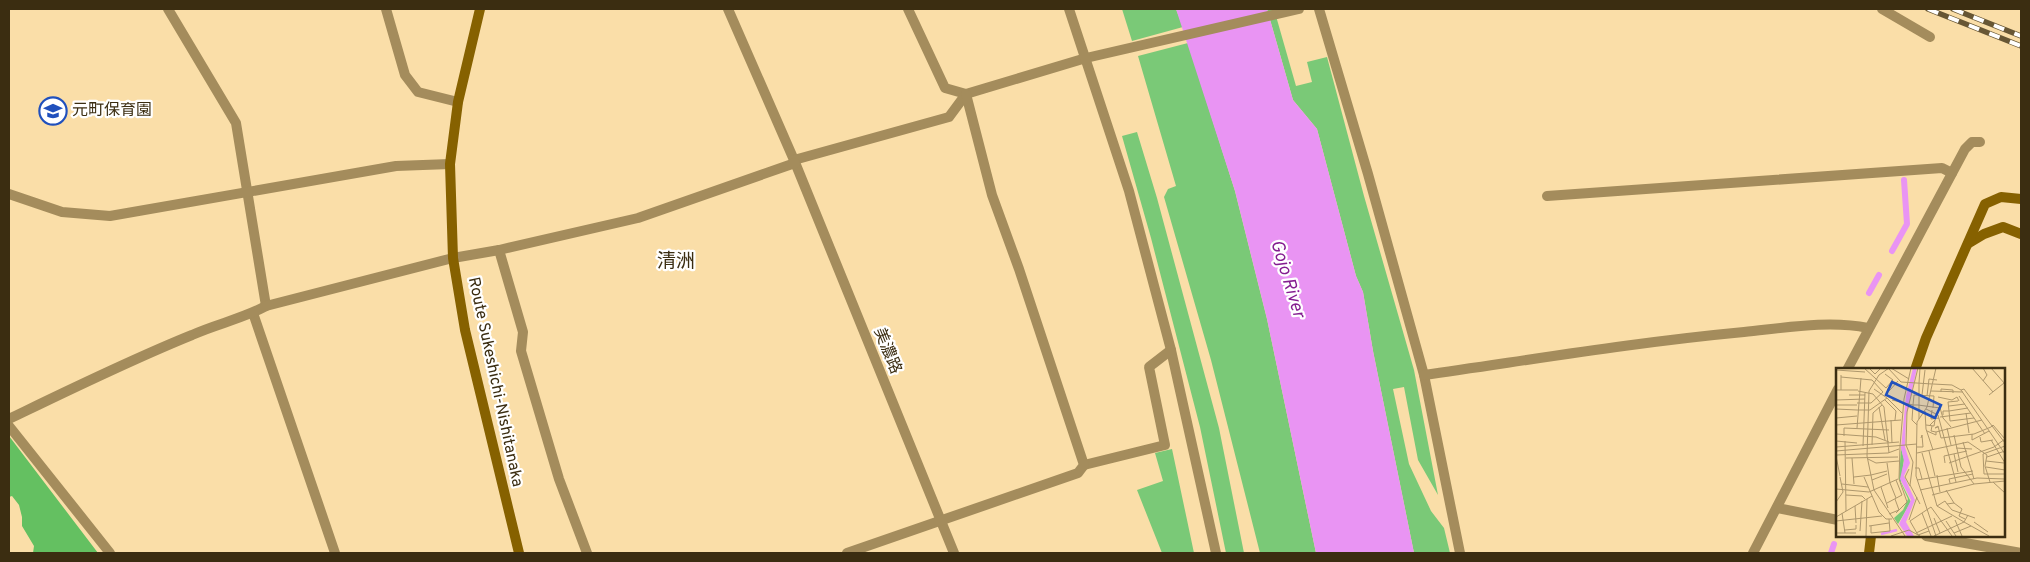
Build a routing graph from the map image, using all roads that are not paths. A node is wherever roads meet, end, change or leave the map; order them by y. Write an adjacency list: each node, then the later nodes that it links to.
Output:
1 (168, 9): 18 (street)
2 (386, 9): 13 (street)
3 (480, 9): 13 (main road, Route Sukeshichi-Nishitanaka)
4 (728, 9): 15 (street, 美濃路)
5 (908, 9): 12 (street)
6 (1069, 9): 11 (street)
7 (1299, 9): 11 (street)
8 (1319, 9): 32 (street)
9 (1882, 9): 10 (street)
10 (1930, 37)
11 (1086, 58): 12 (street); 29 (street)
12 (966, 94): 15 (street); 36 (street)
13 (458, 102): 16 (main road, Route Sukeshichi-Nishitanaka)
14 (1980, 142): 17 (street)
15 (794, 162): 24 (street); 39 (street, 美濃路)
16 (450, 164): 18 (street); 25 (main road, Route Sukeshichi-Nishitanaka)
17 (1952, 173): 20 (street); 28 (street)
18 (248, 193): 19 (street); 26 (street)
19 (9, 194)
20 (1547, 196)
21 (2021, 199): 23 (main road)
22 (2021, 234): 23 (main road)
23 (1969, 243): 31 (main road)
24 (499, 250): 25 (street); 46 (street)
25 (453, 258): 26 (street); 45 (main road, Route Sukeshichi-Nishitanaka)
26 (266, 306): 27 (street)
27 (253, 313): 34 (street); 44 (street)
28 (1868, 328): 30 (street); 32 (street)
29 (1170, 350): 36 (street); 49 (street)
30 (1848, 368)
31 (1916, 368)
32 (1424, 375): 50 (street)
33 (1836, 393): 37 (street)
34 (9, 419)
35 (9, 426): 43 (street)
36 (1084, 465): 39 (street)
37 (1777, 508): 38 (street); 51 (street)
38 (1836, 520)
39 (941, 521): 47 (street); 48 (street, 美濃路)
40 (1871, 537): 52 (main road)
41 (1932, 537): 42 (street)
42 (2021, 552)
43 (110, 553)
44 (335, 553)
45 (518, 553)
46 (587, 553)
47 (847, 553)
48 (954, 553)
49 (1216, 553)
50 (1460, 553)
51 (1754, 553)
52 (1869, 553)

